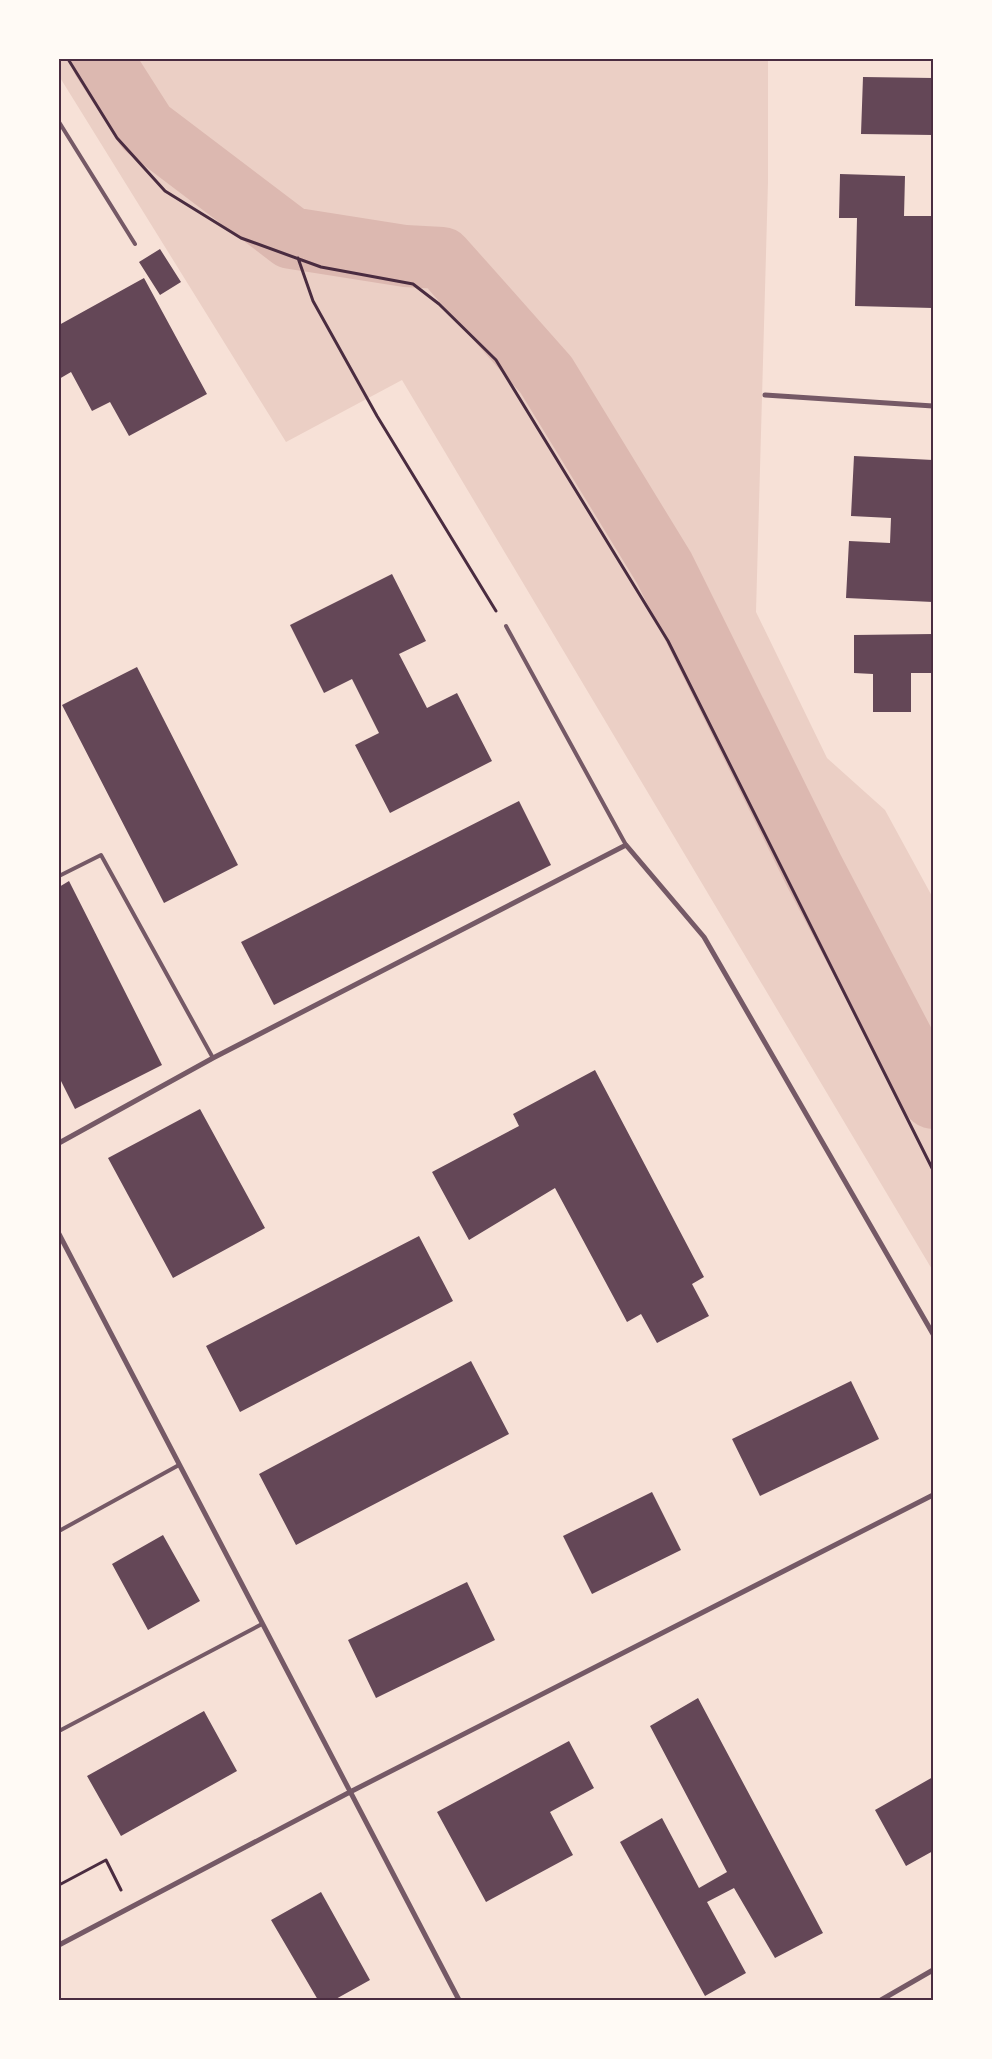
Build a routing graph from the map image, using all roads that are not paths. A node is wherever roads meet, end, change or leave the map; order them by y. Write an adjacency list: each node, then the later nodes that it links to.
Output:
1 (59, 122): 2 (lane)
2 (135, 244)
3 (765, 395): 4 (street)
4 (933, 406)
5 (506, 626): 6 (lane)
6 (626, 846): 8 (street); 11 (street)
7 (59, 876): 8 (lane)
8 (213, 1058): 9 (street)
9 (59, 1143)
10 (59, 1234): 12 (street)
11 (933, 1334)
12 (179, 1464): 14 (lane); 15 (street)
13 (933, 1495): 17 (street)
14 (59, 1532)
15 (262, 1624): 16 (lane); 17 (street)
16 (59, 1731)
17 (350, 1792): 18 (street); 20 (street)
18 (59, 1945)
19 (933, 1970): 21 (street)
20 (459, 2000)
21 (881, 2000)

